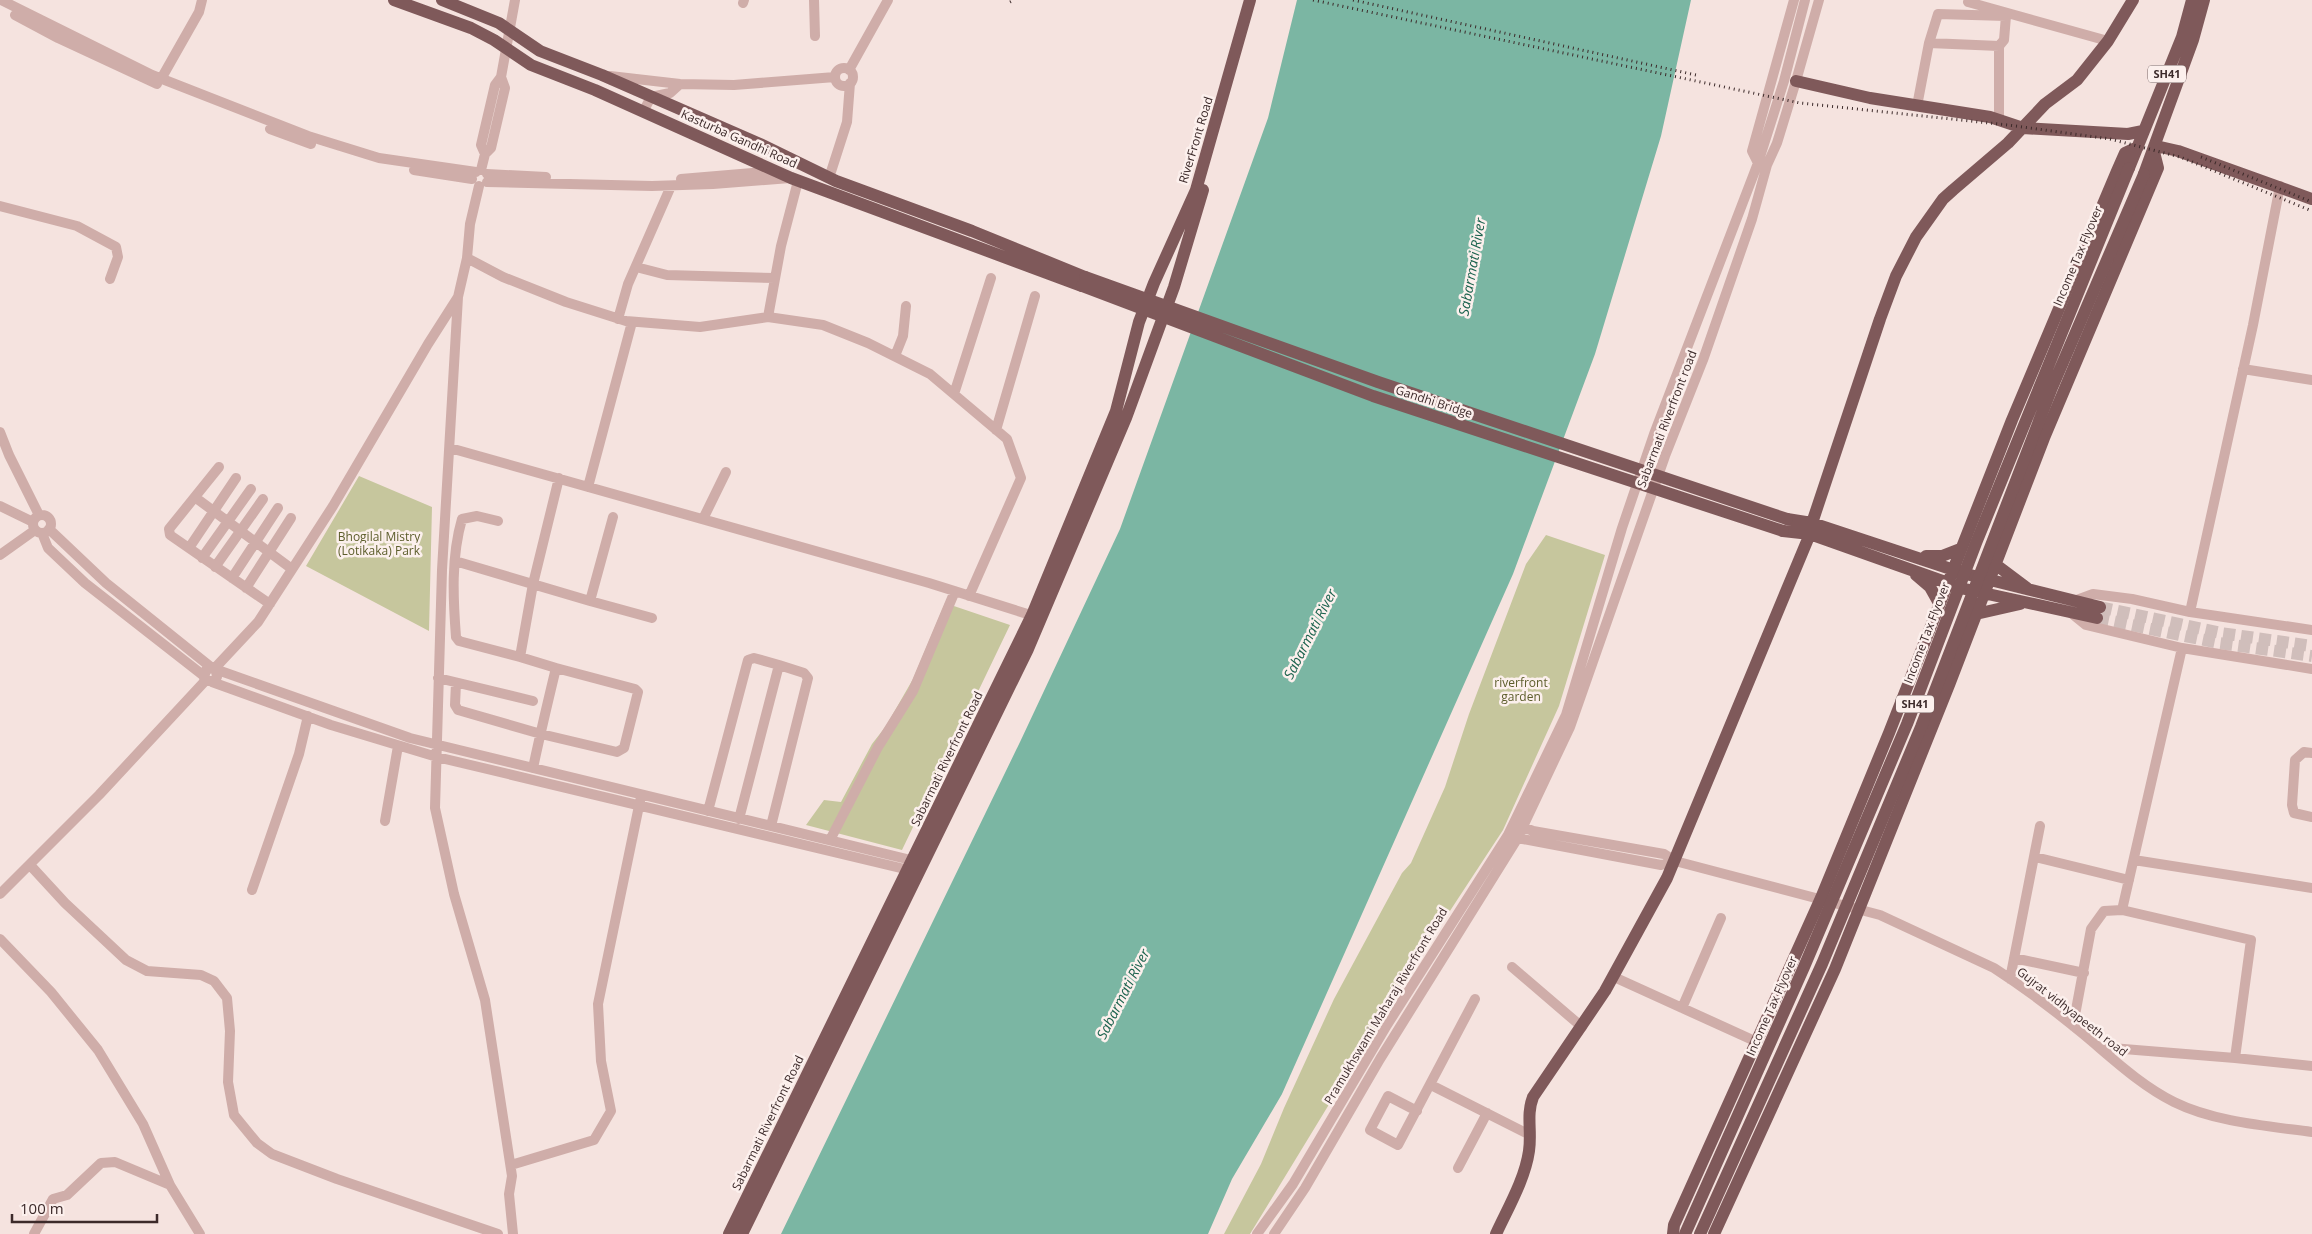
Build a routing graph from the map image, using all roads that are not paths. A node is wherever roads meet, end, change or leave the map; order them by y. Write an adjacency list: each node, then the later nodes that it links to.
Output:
1 (1, 0): 27 (street)
2 (202, 0): 27 (street)
3 (394, 0): 23 (main road, Kasturba Gandhi Road)
4 (442, 0): 18 (main road, Kasturba Gandhi Road)
5 (515, 0): 18 (street)
6 (814, 0): 19 (street)
7 (888, 0): 24 (street)
8 (1250, 0): 54 (main road, RiverFront Road)
9 (1257, 0): 61 (main road, RiverFront Road)
10 (1794, 0): 39 (street)
11 (1805, 0): 39 (street, Sabarmati Riverfront road)
12 (1819, 0): 28 (street, Sabarmati Riverfront road)
13 (2134, 0): 20 (main road)
14 (2192, 0): 36 (main road, SH41)
15 (2204, 0): 38 (main road)
16 (1967, 1): 20 (street)
17 (0, 7): 41 (street)
18 (510, 30): 23 (street); 25 (main road, Kasturba Gandhi Road)
19 (815, 36)
20 (2108, 41): 35 (main road)
21 (1930, 43): 22 (street); 22 (street); 32 (street)
22 (1999, 46): 34 (street)
23 (506, 48): 33 (main road, Kasturba Gandhi Road); 41 (street)
24 (849, 70): 26 (street); 29 (street)
25 (602, 75): 30 (street); 31 (main road, Kasturba Gandhi Road)
26 (835, 77): 29 (street); 30 (street)
27 (162, 79): 41 (street)
28 (1796, 81): 32 (main road); 144 (street, Sabarmati Riverfront road)
29 (850, 83): 42 (street)
30 (680, 84): 31 (street)
31 (651, 97): 33 (street); 42 (main road, Kasturba Gandhi Road)
32 (1916, 106): 34 (main road)
33 (643, 112): 40 (main road, Kasturba Gandhi Road)
34 (1999, 120): 35 (main road)
35 (2024, 128): 36 (main road); 86 (main road)
36 (2143, 131): 37 (main road, SH41)
37 (2138, 148): 90 (main road); 193 (main road, Income Tax Flyover / SH41, bridge)
38 (2154, 149): 45 (main road); 96 (main road); 194 (main road, bridge)
39 (1758, 163): 144 (street, Sabarmati Riverfront road)
40 (775, 171): 41 (street); 43 (main road, Kasturba Gandhi Road)
41 (480, 177): 44 (street); 48 (street)
42 (829, 178): 53 (main road, Kasturba Gandhi Road)
43 (794, 179): 44 (street); 50 (street); 53 (main road, Kasturba Gandhi Road)
44 (671, 186): 49 (street)
45 (2280, 186): 46 (main road); 63 (street)
46 (2312, 199)
47 (0, 206): 52 (street)
48 (467, 258): 56 (street); 59 (street)
49 (636, 267): 50 (street); 59 (street)
50 (775, 278): 58 (street)
51 (991, 278): 65 (street)
52 (110, 279)
53 (1083, 281): 86 (main road, Gandhi Bridge, bridge)
54 (1154, 283): 117 (main road, Sabarmati Riverfront Road)
55 (1035, 296): 66 (street)
56 (458, 297): 68 (street); 99 (street)
57 (906, 306): 62 (street)
58 (768, 318): 60 (street); 62 (street)
59 (618, 319): 60 (street)
60 (632, 322): 73 (street)
61 (1158, 331): 117 (main road, Sabarmati Riverfront Road)
62 (895, 356): 65 (street)
63 (2243, 369): 64 (street); 115 (street)
64 (2312, 380)
65 (954, 394): 66 (street)
66 (996, 430): 108 (street)
67 (0, 432): 85 (street)
68 (450, 448): 72 (street); 126 (street)
69 (219, 468): 75 (street)
70 (726, 472): 82 (street)
71 (236, 478): 79 (street)
72 (559, 478): 73 (street); 104 (street)
73 (588, 486): 82 (street)
74 (251, 489): 83 (street)
75 (196, 498): 79 (street); 89 (street)
76 (263, 499): 87 (street)
77 (0, 506): 85 (street)
78 (278, 508): 88 (street)
79 (214, 511): 83 (street); 89 (street)
80 (613, 517): 110 (street)
81 (291, 518): 91 (street)
82 (703, 519): 106 (street)
83 (228, 521): 87 (street); 94 (street)
84 (498, 521): 95 (street)
85 (40, 526): 93 (street); 125 (street); 127 (street)
86 (1811, 529): 92 (main road); 98 (main road); 149 (main road)
87 (241, 531): 88 (street); 97 (street)
88 (256, 542): 91 (street); 101 (street)
89 (189, 548): 94 (street)
90 (1960, 548): 92 (main road); 100 (main road)
91 (269, 552): 99 (street); 105 (street)
92 (1909, 554): 100 (main road)
93 (0, 555)
94 (202, 558): 97 (street)
95 (455, 561): 104 (street); 121 (street)
96 (1995, 564): 102 (main road); 109 (main road)
97 (215, 567): 101 (street)
98 (1906, 568): 103 (main road); 111 (main road)
99 (292, 569): 112 (street)
100 (1952, 569): 102 (main road); 103 (main road)
101 (232, 578): 105 (street)
102 (1989, 580): 107 (main road); 109 (main road)
103 (1947, 582): 107 (main road); 111 (main road)
104 (534, 584): 110 (street); 121 (street)
105 (246, 588): 112 (street)
106 (954, 591): 108 (street); 147 (street)
107 (1984, 594): 109 (main road); 116 (main road)
108 (969, 596): 117 (street)
109 (2030, 597): 113 (main road); 116 (main road)
110 (590, 601): 118 (street)
111 (1939, 603): 157 (main road)
112 (270, 604): 125 (street)
113 (2072, 606): 114 (main road); 115 (street); 120 (street)
114 (2098, 612)
115 (2190, 612): 119 (street)
116 (1976, 614): 158 (main road)
117 (1037, 616): 152 (main road, Sabarmati Riverfront Road)
118 (652, 618)
119 (2312, 630)
120 (2182, 648): 124 (street); 150 (street)
121 (520, 657): 123 (street)
122 (779, 665): 139 (street); 141 (street); 143 (street)
123 (556, 668): 131 (street); 131 (street)
124 (2312, 669)
125 (214, 670): 127 (street); 132 (street)
126 (438, 678): 128 (street); 132 (street)
127 (207, 679): 130 (street); 151 (street)
128 (456, 683): 129 (street); 131 (street)
129 (533, 701)
130 (308, 716): 133 (street); 155 (street)
131 (541, 734): 136 (street)
132 (437, 745): 135 (street); 136 (street)
133 (398, 746): 135 (street); 142 (street)
134 (2312, 753): 140 (street)
135 (437, 757): 138 (street); 180 (street)
136 (533, 768): 137 (street)
137 (641, 795): 138 (street); 139 (street)
138 (638, 807): 152 (street); 180 (street)
139 (708, 811): 141 (street)
140 (2312, 817)
141 (739, 819): 143 (street)
142 (385, 821)
143 (771, 826): 147 (street)
144 (1518, 826): 146 (street, Sabarmati Riverfront road); 149 (street, Gujrat vidhyapeeth road)
145 (2040, 826): 148 (street)
146 (1513, 837): 149 (street); 189 (street, Pramukhswami Maharaj Riverfront Road); 190 (street)
147 (830, 840): 152 (street)
148 (2035, 857): 153 (street); 162 (street)
149 (1675, 860): 157 (street, Gujrat vidhyapeeth road); 165 (main road)
150 (2134, 860): 153 (street); 154 (street)
151 (30, 865): 156 (street); 185 (street)
152 (916, 867): 187 (main road, Sabarmati Riverfront Road); 188 (main road, Sabarmati Riverfront Road)
153 (2129, 880): 159 (street)
154 (2312, 888)
155 (252, 890)
156 (0, 894)
157 (1821, 898): 158 (street, Gujrat vidhyapeeth road); 171 (main road)
158 (1860, 908): 166 (street, Gujrat vidhyapeeth road); 195 (main road)
159 (2122, 910): 164 (street); 173 (street)
160 (1722, 918): 168 (street)
161 (0, 938): 182 (street)
162 (2014, 958): 164 (street); 166 (street)
163 (1512, 967): 170 (street)
164 (2084, 973): 169 (street)
165 (1614, 977): 168 (street); 170 (main road)
166 (2010, 979): 169 (street, Gujrat vidhyapeeth road)
167 (1476, 999): 175 (street)
168 (1682, 1008): 171 (street)
169 (2073, 1026): 172 (street, Gujrat vidhyapeeth road)
170 (1582, 1027): 179 (main road)
171 (1756, 1042): 192 (main road)
172 (2098, 1047): 173 (street); 178 (street, Gujrat vidhyapeeth road)
173 (2235, 1058): 174 (street)
174 (2312, 1066)
175 (1431, 1085): 176 (street); 177 (street)
176 (1417, 1111): 176 (street)
177 (1487, 1113): 179 (street); 181 (street)
178 (2312, 1132)
179 (1530, 1134): 191 (main road)
180 (511, 1165): 186 (street)
181 (1458, 1168)
182 (170, 1186): 183 (street); 184 (street)
183 (34, 1234)
184 (200, 1234)
185 (498, 1234)
186 (513, 1234)
187 (729, 1234)
188 (742, 1234)
189 (1257, 1234)
190 (1274, 1234)
191 (1496, 1234)
192 (1673, 1234)
193 (1685, 1234)
194 (1700, 1234)
195 (1714, 1234)

